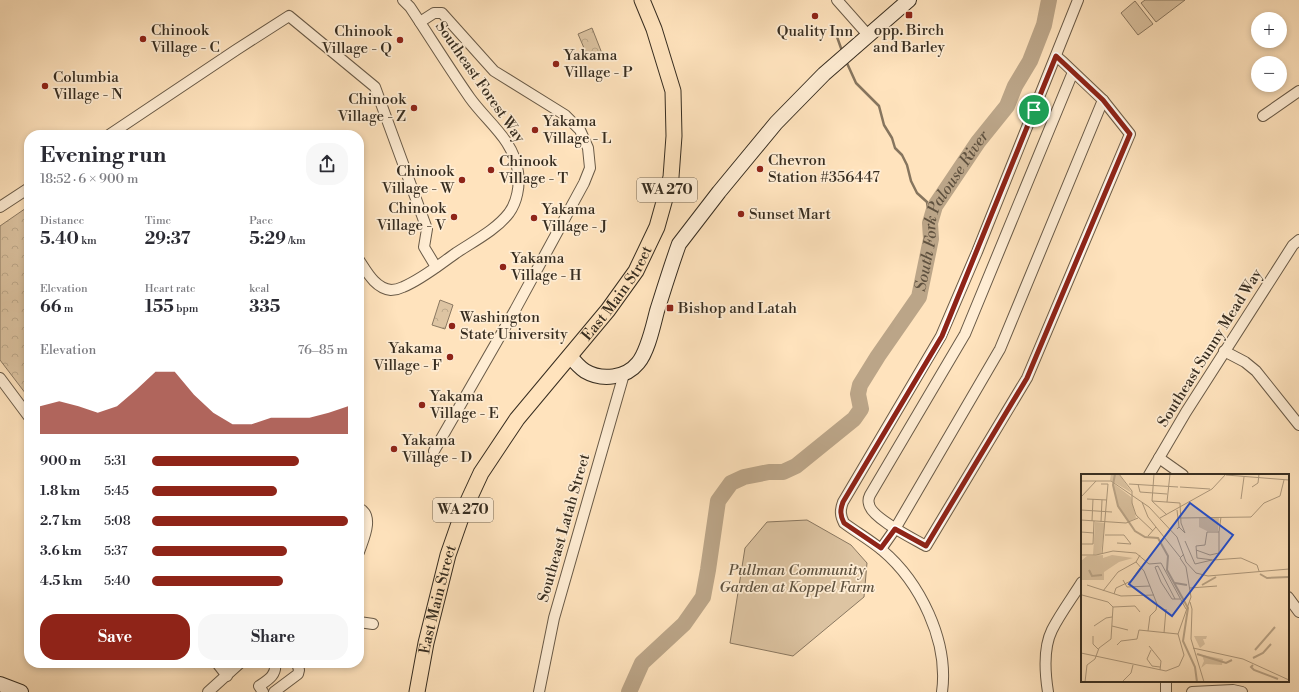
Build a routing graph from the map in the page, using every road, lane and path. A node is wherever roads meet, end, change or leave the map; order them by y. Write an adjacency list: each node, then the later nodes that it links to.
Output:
1 (403, 0): 6 (street, Southeast Forest Way)
2 (642, 0): 20 (main road, East Main Street / WA 270)
3 (836, 0): 7 (street)
4 (909, 0): 7 (street)
5 (1078, 0): 8 (street)
6 (420, 22): 18 (street, Southeast Forest Way); 25 (street)
7 (868, 35): 21 (street)
8 (1056, 56): 9 (street); 32 (street)
9 (1073, 72): 11 (street); 30 (street)
10 (1299, 91): 12 (street)
11 (1103, 100): 30 (street); 30 (street)
12 (1264, 116)
13 (116, 130): 18 (street)
14 (24, 191): 15 (street)
15 (0, 207)
16 (1299, 240): 19 (street, Southeast Sunny Mead Way)
17 (364, 267): 18 (street, Southeast Forest Way)
18 (436, 267)
19 (1224, 351): 24 (street); 26 (street, Southeast Sunny Mead Way)
20 (570, 356): 21 (street); 48 (main road, East Main Street / WA 270)
21 (624, 374): 49 (street, Southeast Latah Street)
22 (0, 378): 23 (street)
23 (24, 410)
24 (1299, 424)
25 (434, 451)
26 (1159, 458): 27 (street, Southeast Sunny Mead Way); 28 (street)
27 (1150, 474)
28 (1182, 474)
29 (364, 512): 31 (street)
30 (895, 529): 32 (street)
31 (364, 535)
32 (881, 548): 50 (street)
33 (1081, 584): 51 (street)
34 (1289, 598): 35 (street)
35 (1299, 612)
36 (364, 623): 37 (street)
37 (373, 624)
38 (221, 668): 42 (street)
39 (235, 668): 42 (street)
40 (276, 668): 46 (street)
41 (298, 668): 47 (street)
42 (227, 676): 45 (street)
43 (0, 684): 44 (street)
44 (21, 692)
45 (208, 692)
46 (263, 692)
47 (274, 692)
48 (417, 692)
49 (538, 692)
50 (942, 692)
51 (1048, 692)
52 (1192, 692): 53 (street)
53 (1242, 692)

